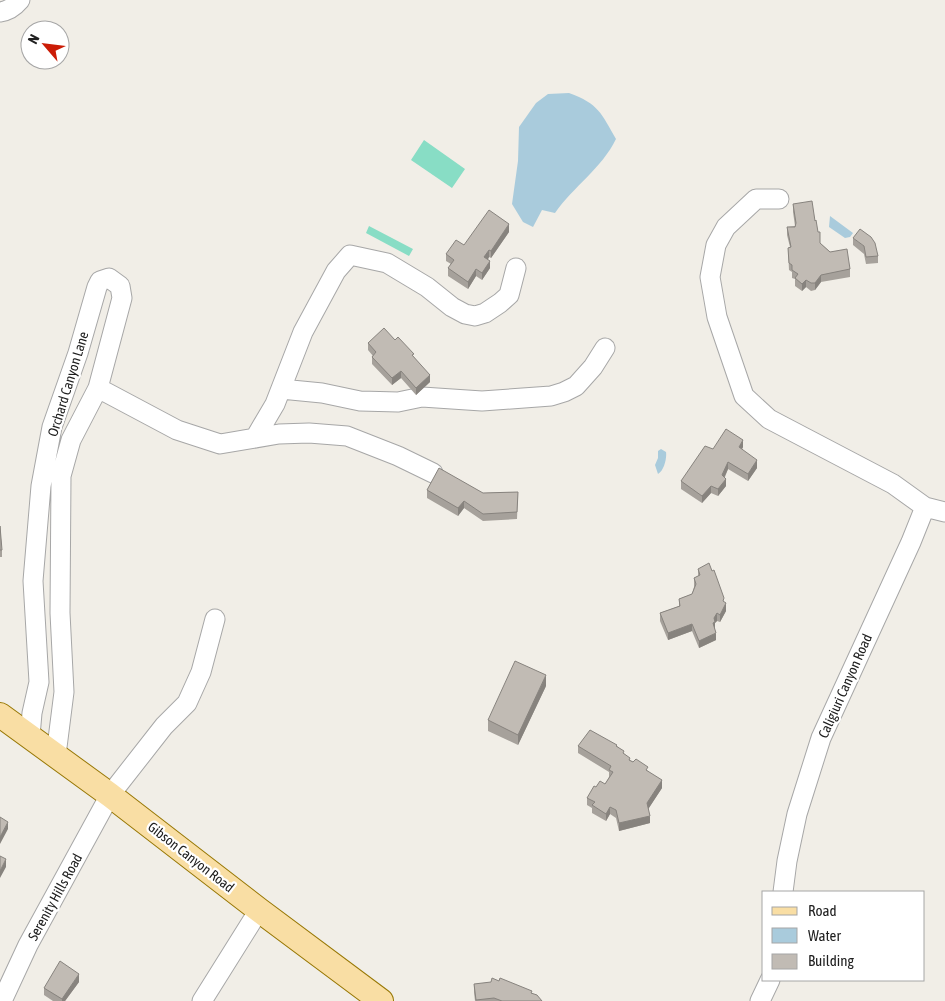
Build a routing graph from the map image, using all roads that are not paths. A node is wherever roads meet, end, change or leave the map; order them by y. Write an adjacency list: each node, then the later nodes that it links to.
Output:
1 (20, 0): 2 (street)
2 (0, 12)
3 (779, 199): 10 (street)
4 (516, 268): 7 (street)
5 (605, 348): 7 (street)
6 (98, 388): 8 (street); 14 (street, Orchard Canyon Lane); 15 (street, Orchard Canyon Lane)
7 (281, 389): 8 (street)
8 (256, 438): 9 (street)
9 (433, 473)
10 (925, 507): 11 (street); 17 (street, Caligiuri Canyon Road)
11 (945, 512)
12 (215, 618): 16 (street, Serenity Hills Road)
13 (0, 715): 14 (main road, Gibson Canyon Road)
14 (30, 736): 15 (main road, Gibson Canyon Road)
15 (56, 755): 16 (main road, Gibson Canyon Road)
16 (110, 795): 18 (main road, Gibson Canyon Road); 20 (street, Serenity Hills Road)
17 (783, 891)
18 (259, 910): 21 (street); 22 (main road, Gibson Canyon Road)
19 (770, 981): 23 (street)
20 (2, 1001)
21 (202, 1001)
22 (381, 1001)
23 (760, 1001)

